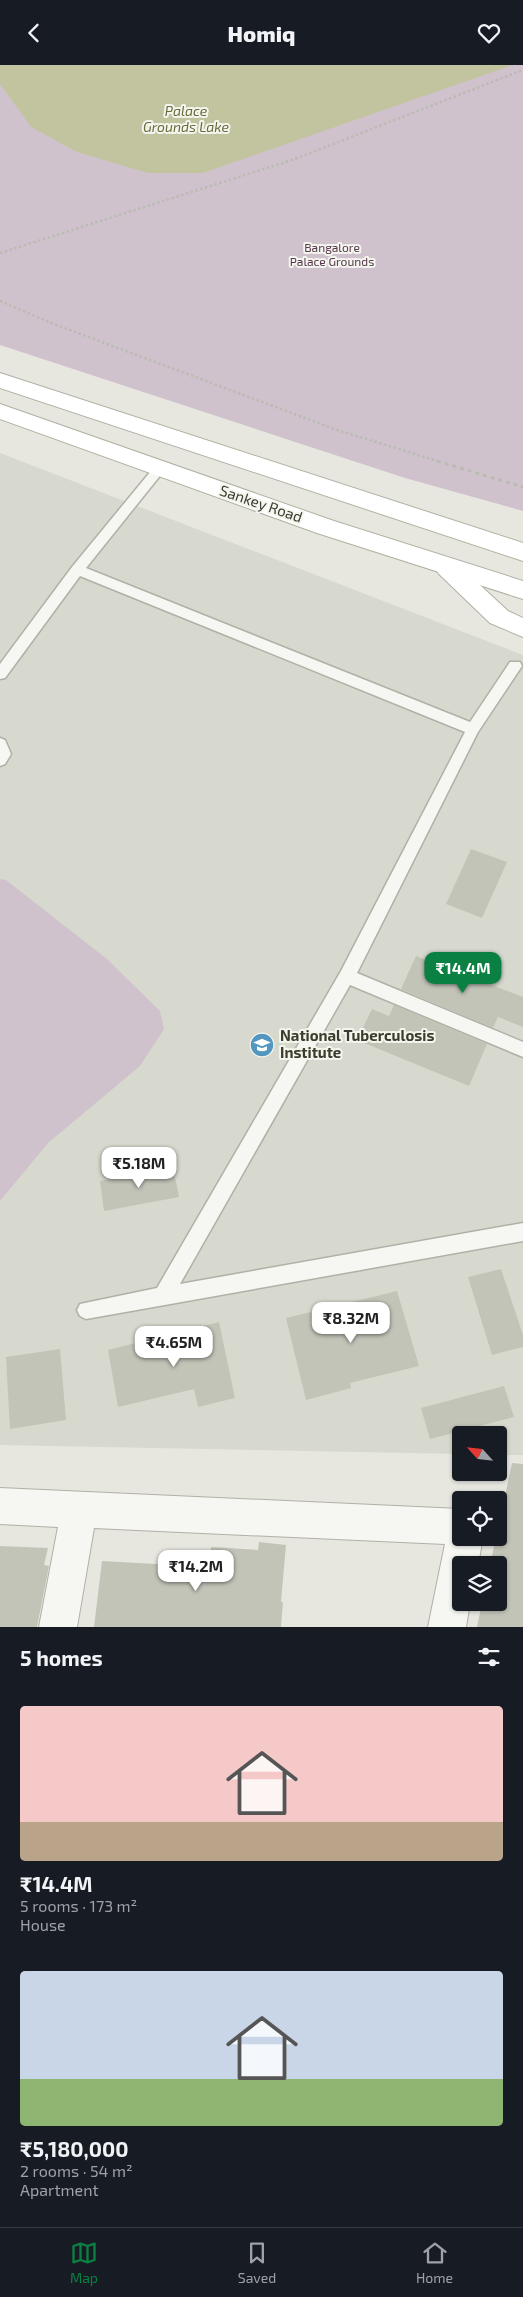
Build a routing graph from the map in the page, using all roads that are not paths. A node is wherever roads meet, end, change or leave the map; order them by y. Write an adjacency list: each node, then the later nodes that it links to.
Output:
1 (0, 381): 4 (main road)
2 (0, 411): 3 (main road, Sankey Road)
3 (159, 469): 5 (main road, Sankey Road); 6 (lane)
4 (523, 552)
5 (447, 568): 7 (main road, Sankey Road); 8 (main road)
6 (77, 570): 10 (lane); 11 (lane)
7 (523, 590)
8 (523, 628)
9 (515, 666): 11 (lane)
10 (0, 674)
11 (473, 729): 14 (lane)
12 (0, 743): 13 (lane)
13 (0, 760)
14 (347, 976): 15 (lane); 17 (lane)
15 (523, 1050)
16 (523, 1232): 17 (lane)
17 (163, 1296): 18 (lane)
18 (86, 1310)
19 (0, 1506): 20 (street)
20 (79, 1510): 21 (street); 23 (street)
21 (452, 1527)
22 (463, 1546): 24 (street)
23 (58, 1627)
24 (447, 1627)

